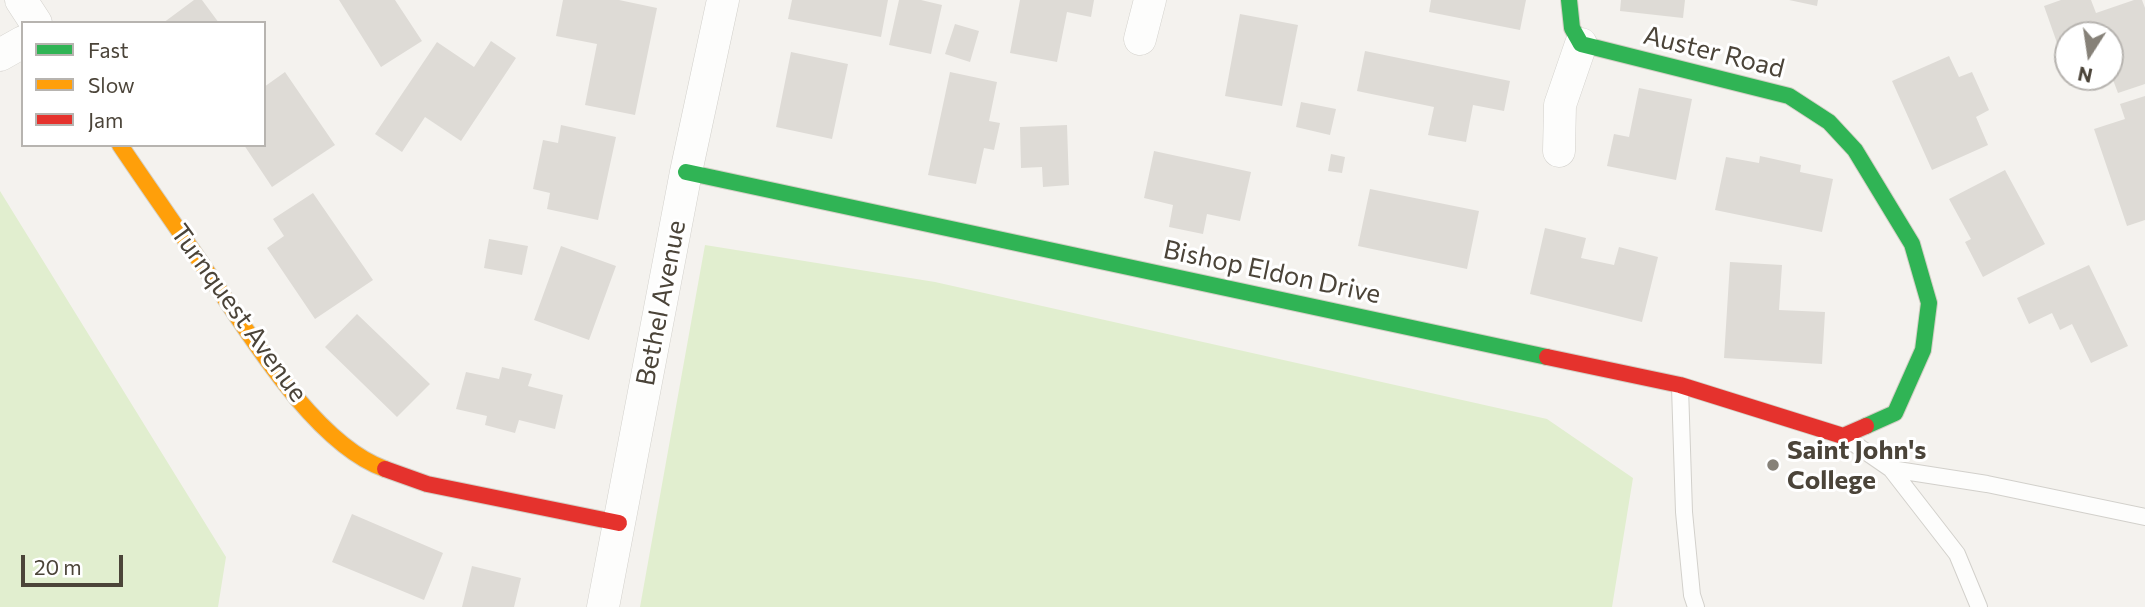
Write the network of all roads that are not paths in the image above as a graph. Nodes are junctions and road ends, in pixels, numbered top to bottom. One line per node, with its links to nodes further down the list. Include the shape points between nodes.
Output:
1 (21, 0): 5 (street)
2 (723, 0): 12 (street, Bethel Avenue)
3 (1150, 0): 6 (street)
4 (1569, 0): 8 (street, via 1572,28)
5 (35, 21)
6 (1140, 39)
7 (21, 43): 9 (street)
8 (1581, 44): 11 (street, via 1560,104); 14 (street, Auster Road, via 1789,96 1829,122 1855,150 1912,244 1929,303 1923,350 1895,413)
9 (0, 55)
10 (121, 147): 17 (street, Turnquest Avenue, via 280,379 335,438 370,464 427,484)
11 (1559, 152)
12 (686, 172): 13 (street, Bishop Eldon Drive); 17 (street, Bethel Avenue)
13 (1680, 385): 14 (street, Bishop Eldon Drive); 19 (lane, via 1684,512)
14 (1843, 436): 15 (lane)
15 (1891, 469): 16 (lane); 20 (lane, via 1957,554)
16 (2145, 517)
17 (619, 523): 18 (street, Bethel Avenue)
18 (603, 607)
19 (1696, 607)
20 (1979, 607)

